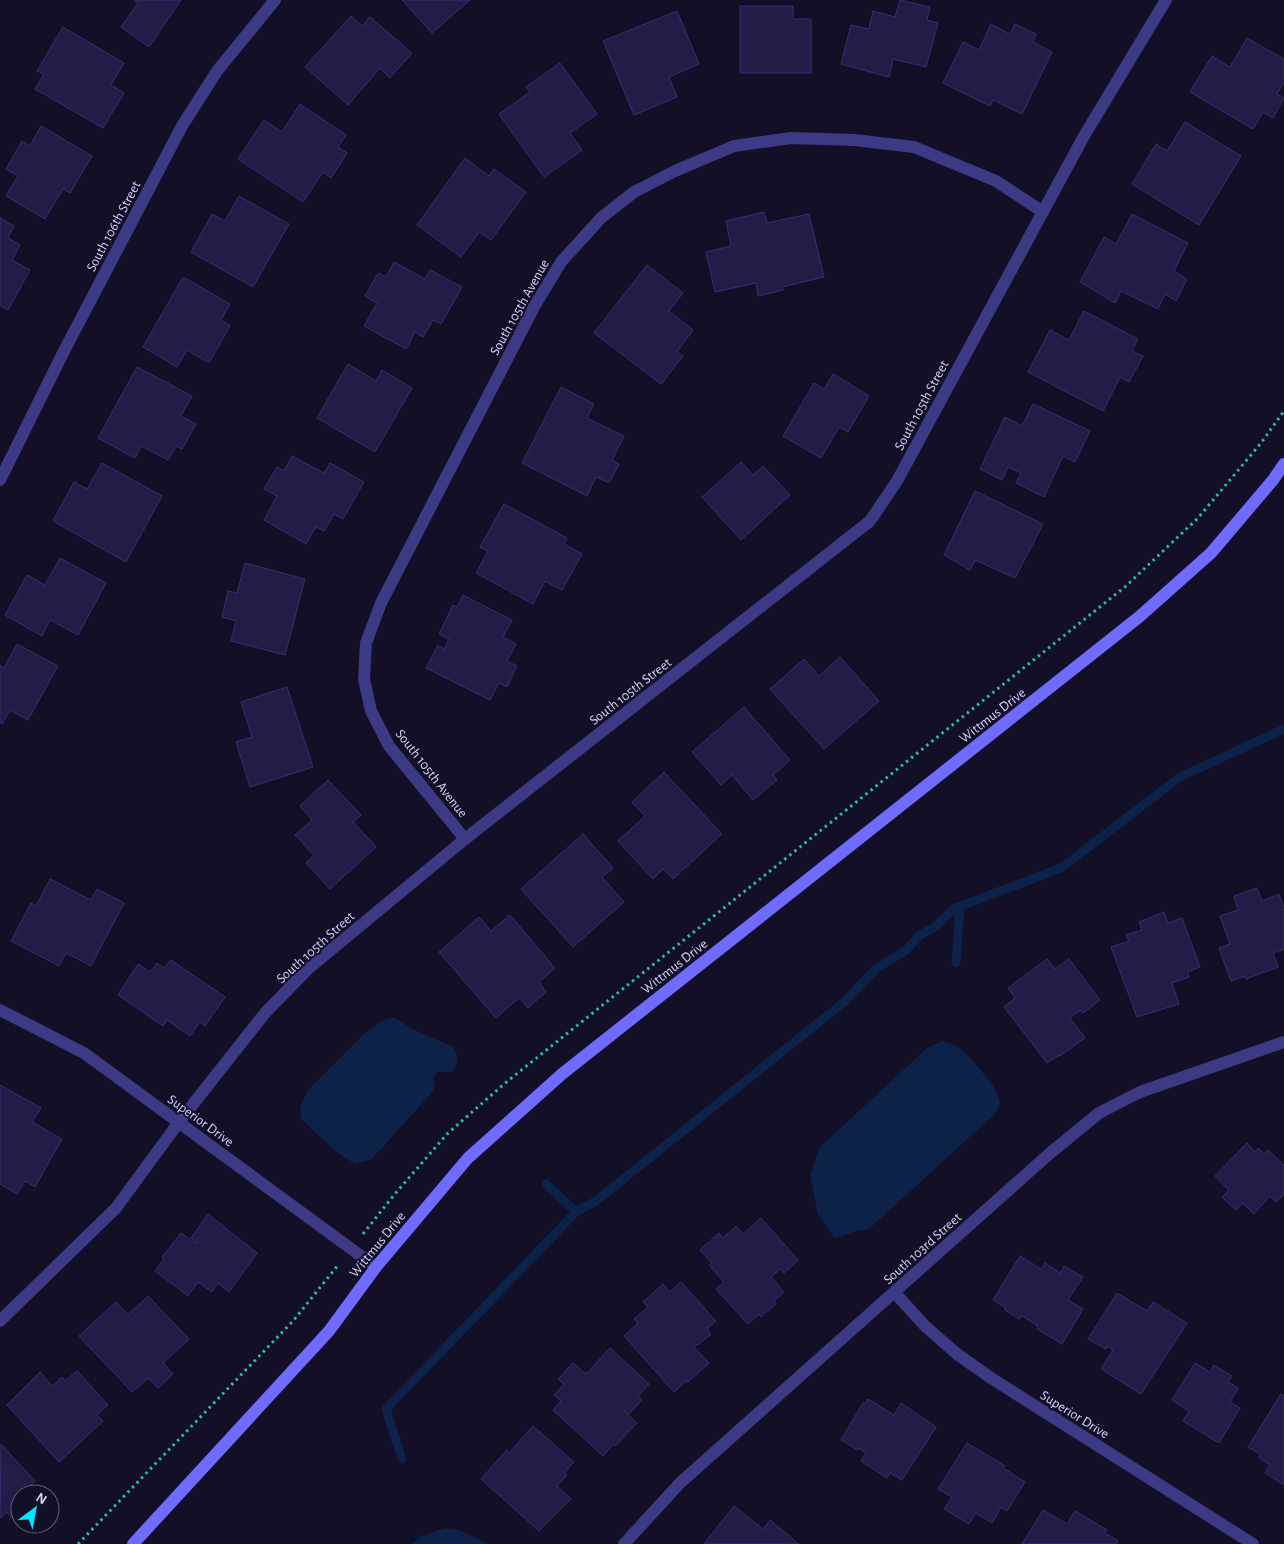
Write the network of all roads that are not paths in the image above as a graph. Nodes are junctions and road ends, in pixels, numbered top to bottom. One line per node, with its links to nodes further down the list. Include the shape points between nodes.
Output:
1 (276, 0): 5 (street, South 106th Street, via 217,71 182,126)
2 (1166, 0): 3 (street, South 105th Street, via 1084,136)
3 (1043, 212): 6 (street, South 105th Street, via 897,481 870,521); 6 (street, South 105th Avenue, via 996,182 914,147 854,140 791,138 734,146 634,192 601,218 561,262 534,307 380,603 366,643 364,679 371,711 388,746)
4 (1284, 464): 10 (street, Wittmus Drive, via 1210,553 1139,617 562,1074 468,1158)
5 (0, 480)
6 (465, 839): 9 (street, South 105th Street, via 308,969 265,1013)
7 (0, 1010): 9 (street, Superior Drive, via 84,1053)
8 (1284, 1042): 11 (street, South 103rd Street, via 1140,1092 1099,1113)
9 (179, 1122): 10 (street, Superior Drive); 12 (street, South 105th Street, via 116,1208)
10 (376, 1267): 13 (street, Wittmus Drive, via 329,1331)
11 (895, 1293): 14 (street, South 103rd Street, via 680,1483); 15 (street, Superior Drive, via 925,1326 990,1378)
12 (0, 1320)
13 (133, 1544)
14 (624, 1544)
15 (1253, 1544)

